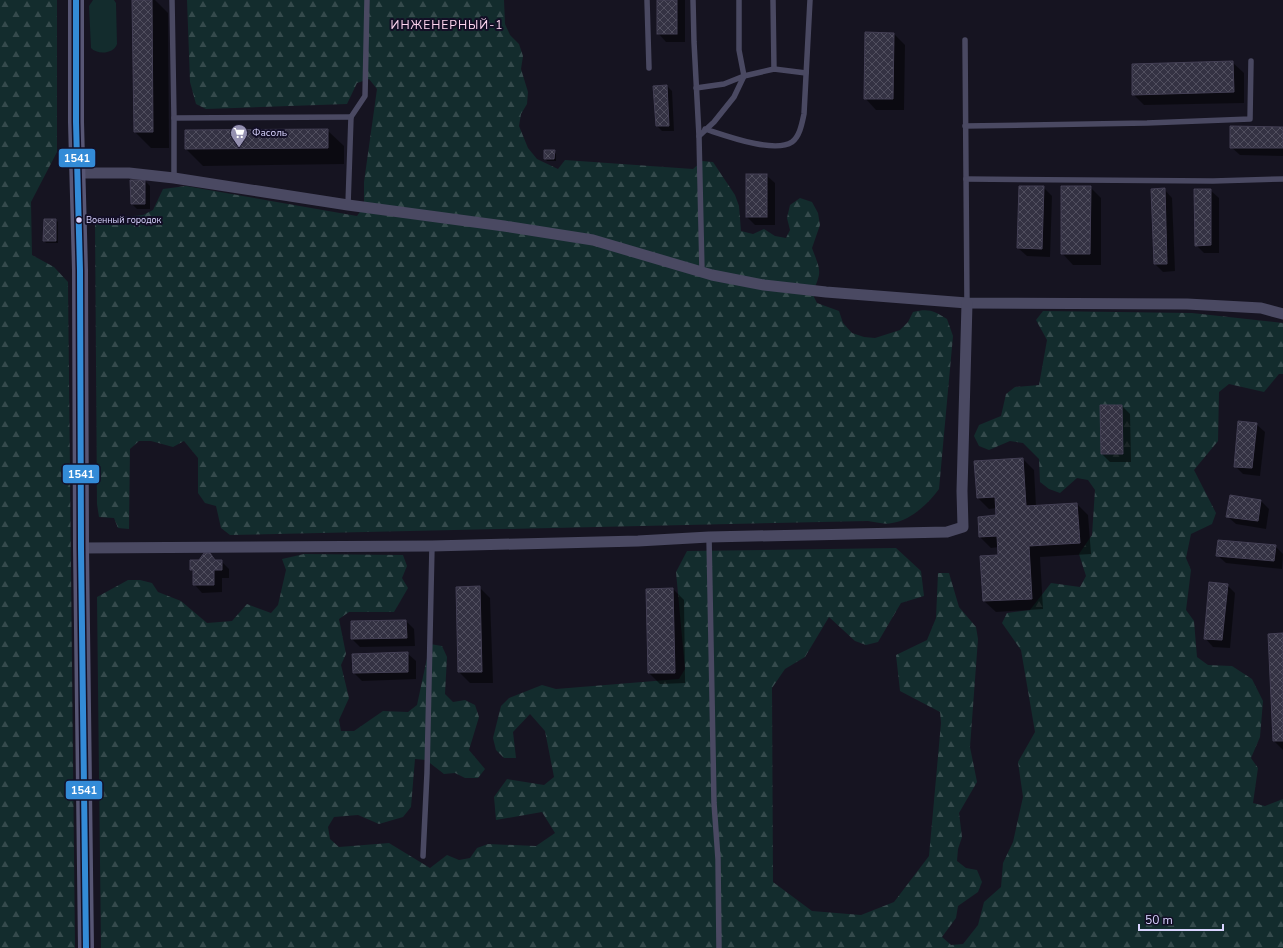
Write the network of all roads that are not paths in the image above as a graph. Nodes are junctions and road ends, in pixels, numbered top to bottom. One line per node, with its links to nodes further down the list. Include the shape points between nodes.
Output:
1 (76, 0): 21 (street)
2 (172, 0): 17 (lane)
3 (367, 0): 16 (lane, via 365,96)
4 (647, 0): 11 (lane)
5 (693, 0): 15 (lane)
6 (739, 0): 14 (lane, via 739,50)
7 (773, 0): 12 (lane)
8 (810, 0): 13 (lane)
9 (965, 40): 18 (lane)
10 (1251, 61): 18 (lane, via 1250,119)
11 (649, 68)
12 (774, 69): 13 (lane); 14 (lane)
13 (806, 73): 19 (lane, via 804,114 799,132 792,142 780,146 751,144)
14 (744, 76): 15 (lane, via 724,84); 19 (lane, via 734,97)
15 (696, 88): 20 (lane)
16 (351, 117): 17 (lane); 25 (lane)
17 (174, 118): 22 (lane)
18 (965, 126): 24 (lane)
19 (705, 129): 20 (lane)
20 (699, 136): 26 (lane)
21 (77, 173): 22 (street, via 129,173); 31 (street)
22 (174, 178): 25 (street)
23 (1283, 178): 24 (lane)
24 (966, 179): 27 (lane)
25 (348, 205): 26 (street, via 593,240)
26 (702, 272): 27 (street, via 764,285)
27 (966, 303): 28 (street, via 1187,304 1261,308); 29 (street, via 963,527 947,532)
28 (1283, 314)
29 (709, 537): 30 (street); 34 (lane)
30 (432, 546): 31 (street); 32 (lane)
31 (81, 548): 33 (street)
32 (423, 856)
33 (86, 948)
34 (719, 948)

